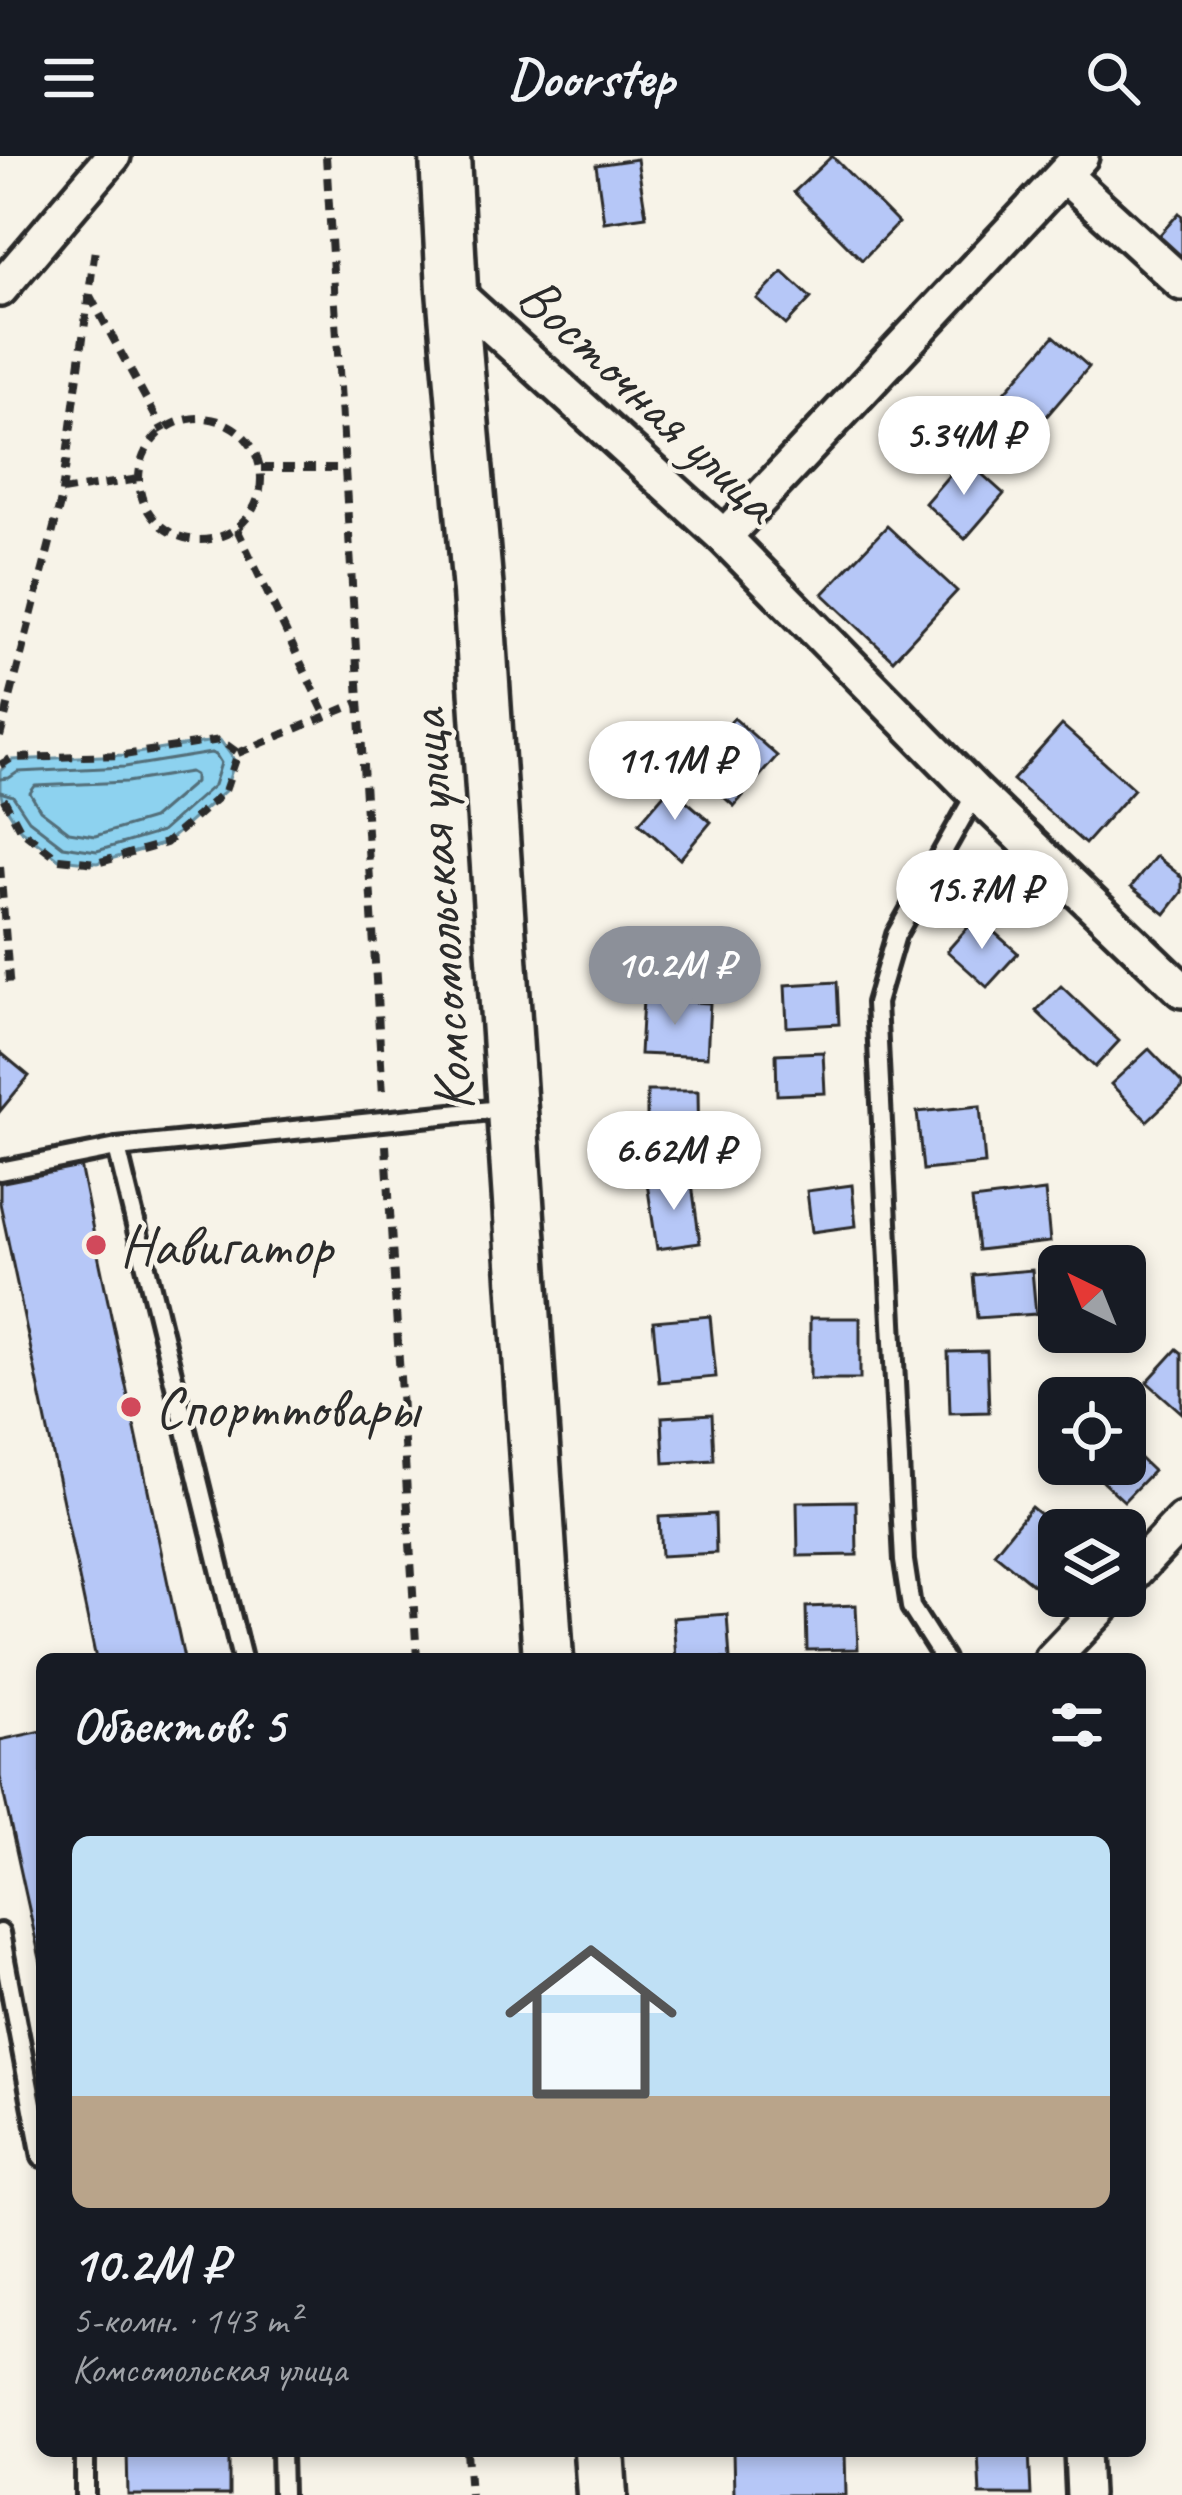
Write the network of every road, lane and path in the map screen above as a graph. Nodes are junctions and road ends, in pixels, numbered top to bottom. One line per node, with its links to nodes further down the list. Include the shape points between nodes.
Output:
1 (112, 156): 7 (street)
2 (326, 156): 12 (path)
3 (445, 156): 8 (main road, Комсомольская улица)
4 (1072, 165): 6 (street); 16 (street)
5 (95, 249): 9 (path)
6 (1182, 283)
7 (0, 289)
8 (452, 290): 16 (street, Восточная улица); 27 (main road, Комсомольская улица)
9 (89, 293): 10 (path); 14 (path)
10 (164, 432): 11 (path, via 195,418 217,420 237,430); 13 (path, via 143,457)
11 (261, 468): 12 (path); 15 (path, via 252,512)
12 (344, 468): 17 (path)
13 (139, 479): 14 (path); 15 (path, via 154,520 173,534 194,540)
14 (62, 491): 19 (path)
15 (237, 529): 18 (path)
16 (724, 537): 23 (street, Восточная улица)
17 (358, 703): 18 (path); 28 (path)
18 (326, 716): 20 (path)
19 (0, 737)
20 (238, 752): 21 (path, via 220,740); 22 (path, via 226,790 166,843 97,863 59,859 20,829)
21 (0, 765)
22 (0, 792)
23 (976, 793): 25 (street, Восточная улица); 37 (lane, via 896,935 876,1003 904,1561 911,1607)
24 (0, 866): 26 (path)
25 (1182, 990)
26 (10, 991)
27 (512, 1108): 28 (lane); 36 (main road, Комсомольская улица)
28 (384, 1120): 29 (lane); 35 (path)
29 (117, 1148): 30 (lane); 34 (lane)
30 (0, 1171)
31 (1182, 1522): 32 (street)
32 (1146, 1560)
33 (1092, 1617): 38 (street)
34 (241, 1653)
35 (417, 1653)
36 (548, 1653)
37 (940, 1653)
38 (1058, 1653)
39 (0, 1933): 40 (lane)
40 (36, 2125)
41 (86, 2457): 46 (lane)
42 (281, 2457): 47 (lane)
43 (467, 2457): 48 (path)
44 (599, 2457): 49 (main road)
45 (1082, 2457): 50 (street)
46 (85, 2495)
47 (282, 2495)
48 (470, 2495)
49 (602, 2495)
50 (1084, 2495)

